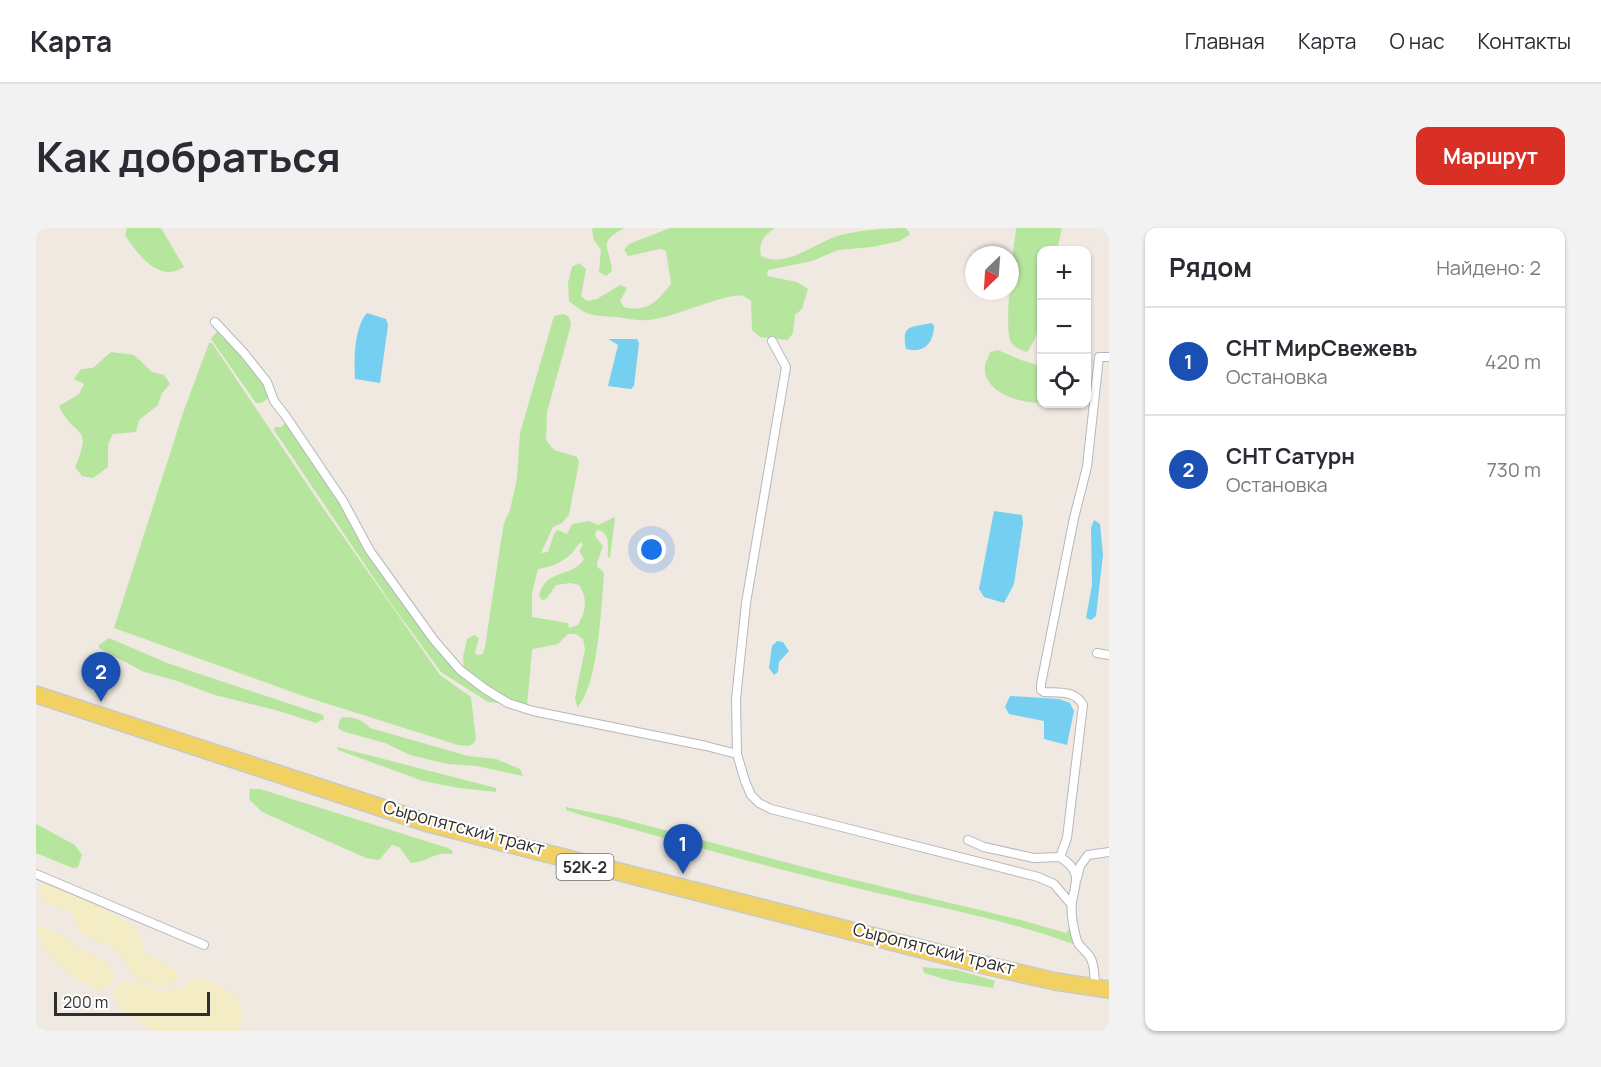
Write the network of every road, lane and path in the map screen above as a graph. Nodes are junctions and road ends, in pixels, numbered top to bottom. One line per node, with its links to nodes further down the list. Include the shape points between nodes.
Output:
1 (215, 322): 8 (street, via 267,382 274,401 343,501 370,551 460,670 508,703 533,711)
2 (772, 341): 8 (street, via 786,367 740,652)
3 (1109, 357): 11 (street, via 1099,357 1087,467 1041,684 1044,692 1068,693 1083,705 1067,838)
4 (1097, 653): 5 (street)
5 (1109, 655)
6 (36, 691): 16 (main road, Сыропятский тракт / 52К-2, via 431,820 1031,973)
7 (36, 698): 18 (main road, Сыропятский тракт / 52К-2, via 428,827 988,970)
8 (737, 754): 14 (street, via 751,795 771,809 1038,877 1054,884)
9 (968, 840): 11 (street, via 1034,858)
10 (1109, 852): 13 (street, via 1088,855)
11 (1060, 857): 13 (street, via 1073,868)
12 (36, 874): 15 (street)
13 (1077, 878): 14 (street)
14 (1071, 904): 16 (street, via 1077,942 1090,957)
15 (204, 945)
16 (1095, 984): 17 (main road, Сыропятский тракт / 52К-2)
17 (1109, 986)
18 (1109, 993)

